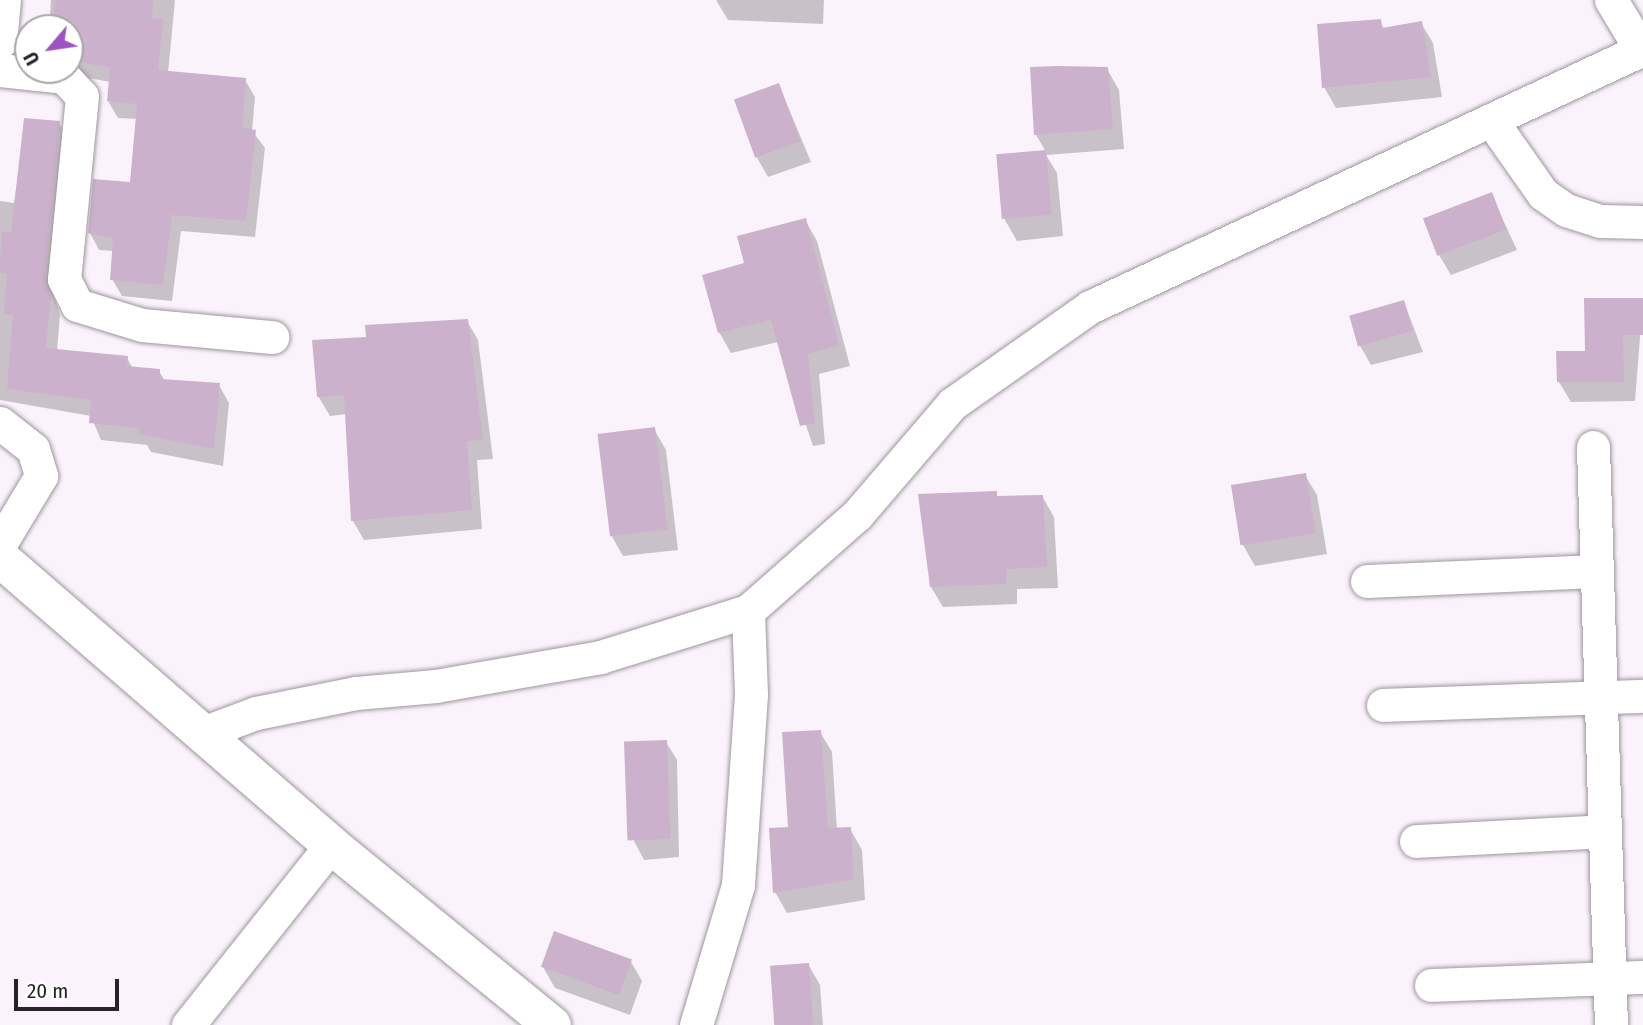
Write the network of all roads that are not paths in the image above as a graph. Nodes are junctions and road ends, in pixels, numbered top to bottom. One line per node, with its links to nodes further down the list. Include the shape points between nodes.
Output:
1 (4, 0): 3 (street)
2 (1611, 0): 4 (street)
3 (0, 42)
4 (1642, 49): 6 (street)
5 (0, 70): 8 (street, via 64,77 82,96 64,279 77,305 142,325)
6 (1491, 120): 7 (street, via 1543,194 1566,210 1600,221); 15 (street, via 1090,307 952,404 857,514)
7 (1643, 222)
8 (272, 337)
9 (0, 423): 11 (street, via 33,449 41,476)
10 (1593, 447): 13 (street)
11 (0, 544)
12 (0, 558): 19 (street)
13 (1597, 571): 14 (street); 17 (street)
14 (1367, 581)
15 (748, 611): 19 (street, via 600,657 436,687 356,693 256,713); 28 (street, via 751,694 738,885)
16 (1643, 696): 17 (street)
17 (1601, 698): 18 (street); 20 (street)
18 (1383, 705)
19 (200, 734): 22 (street)
20 (1605, 831): 21 (street); 24 (street)
21 (1416, 841)
22 (331, 845): 26 (street); 27 (street)
23 (1643, 976): 24 (street)
24 (1610, 978): 25 (street); 29 (street)
25 (1431, 985)
26 (188, 1025)
27 (552, 1025)
28 (696, 1025)
29 (1611, 1025)

